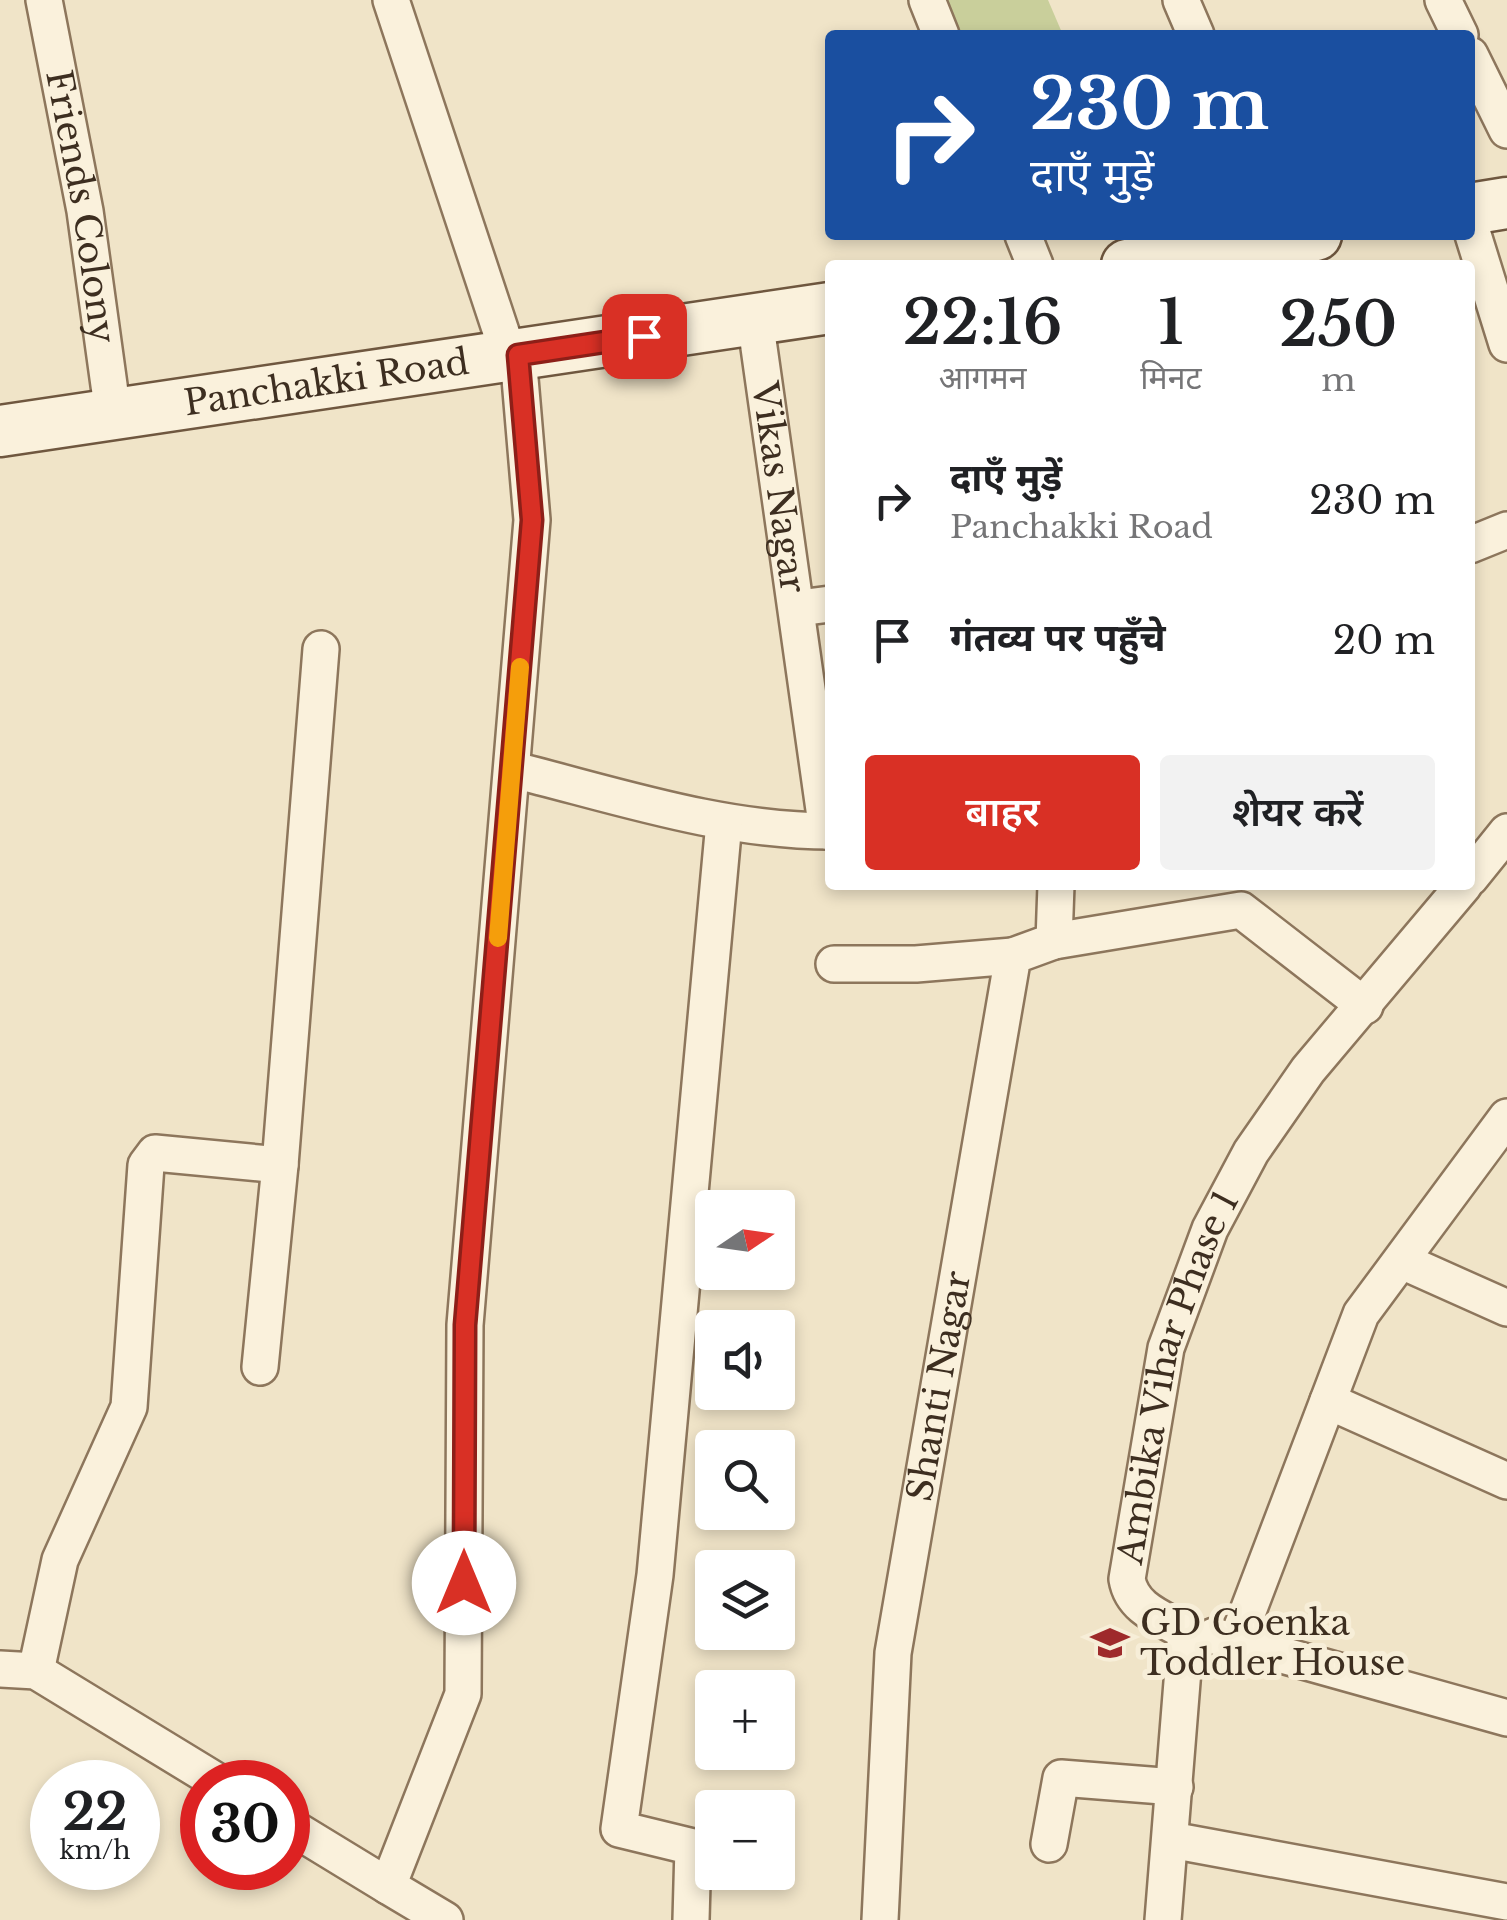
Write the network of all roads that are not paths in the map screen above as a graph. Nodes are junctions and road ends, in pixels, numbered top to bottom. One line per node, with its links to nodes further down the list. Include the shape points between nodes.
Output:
1 (44, 0): 20 (street, Friends Colony, via 85,211)
2 (391, 0): 19 (street)
3 (927, 0): 6 (street)
4 (1181, 0): 7 (street)
5 (1443, 0): 8 (street)
6 (940, 30)
7 (1194, 30)
8 (1458, 30)
9 (1475, 65): 10 (street)
10 (1507, 130)
11 (1507, 203): 12 (main road)
12 (1475, 208)
13 (1277, 240): 15 (main road)
14 (1475, 240): 18 (street)
15 (1157, 260)
16 (825, 309): 17 (main road, Panchakki Road)
17 (755, 319): 19 (main road, Panchakki Road); 24 (street, Vikas Nagar)
18 (1507, 344)
19 (514, 356): 20 (main road, Panchakki Road); 26 (street, via 532,520)
20 (113, 414): 21 (main road, Panchakki Road)
21 (0, 431)
22 (1507, 530): 23 (street)
23 (1475, 543)
24 (814, 606): 27 (street, Vikas Nagar)
25 (321, 649): 39 (street)
26 (514, 770): 28 (street); 55 (street, via 465,1325 463,1694)
27 (825, 771)
28 (724, 822): 29 (street); 58 (street, via 655,1574 619,1829 694,1848)
29 (825, 831)
30 (1507, 832): 31 (street)
31 (1475, 872)
32 (1056, 890): 34 (street)
33 (1460, 890): 37 (street, Ambika Vihar Phase 1)
34 (1054, 941): 35 (street); 37 (street, via 1240,910)
35 (1013, 956): 36 (street); 59 (street, Shanti Nagar, via 892,1653)
36 (834, 964)
37 (1365, 1006): 45 (street, Ambika Vihar Phase 1, via 1308,1070 1251,1152 1210,1230 1166,1348 1126,1579 1140,1606)
38 (1507, 1117): 40 (street)
39 (280, 1165): 42 (street); 48 (street, via 155,1153 146,1165 129,1407 60,1560)
40 (1402, 1261): 41 (street); 43 (street, via 1361,1314)
41 (1507, 1308)
42 (260, 1367)
43 (1328, 1401): 44 (street); 46 (street)
44 (1507, 1480)
45 (1186, 1632): 46 (street); 51 (street)
46 (1237, 1640): 49 (street)
47 (0, 1670): 48 (street)
48 (36, 1671): 50 (street)
49 (1507, 1718)
50 (182, 1760)
51 (1174, 1787): 53 (street); 54 (street, via 1061,1778)
52 (310, 1838): 55 (street)
53 (1171, 1840): 56 (street); 60 (street)
54 (1049, 1844)
55 (388, 1886): 57 (street)
56 (1507, 1902)
57 (446, 1920)
58 (691, 1920)
59 (880, 1920)
60 (1163, 1920)

